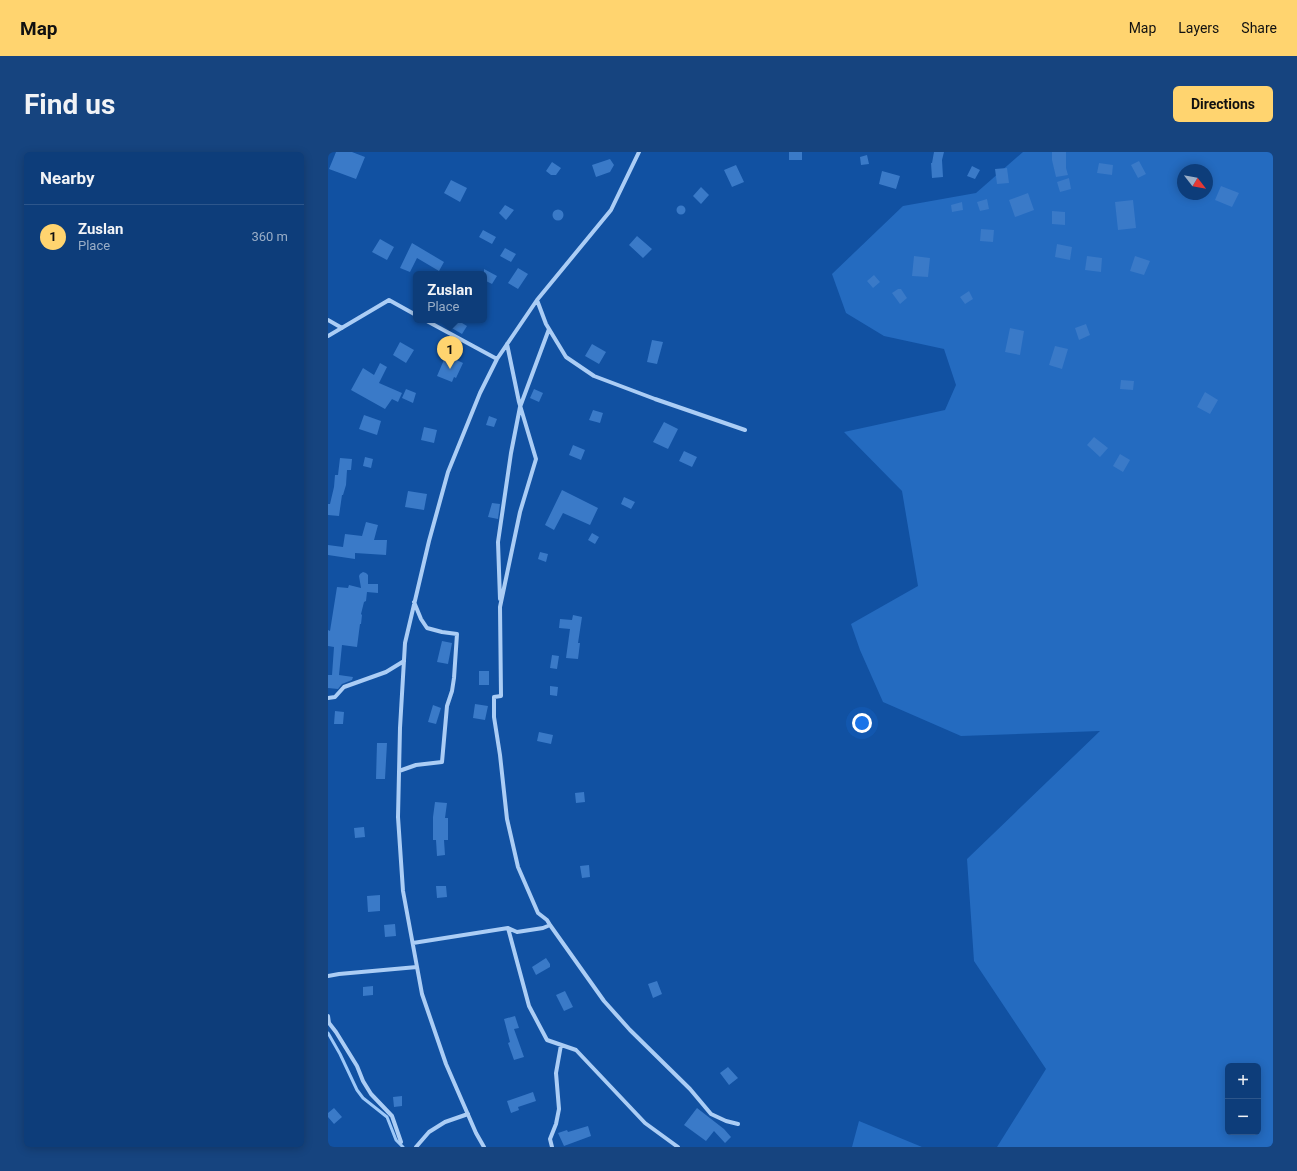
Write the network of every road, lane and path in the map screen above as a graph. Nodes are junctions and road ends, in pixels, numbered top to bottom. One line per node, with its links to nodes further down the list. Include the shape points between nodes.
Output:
1 (639, 152): 2 (street, via 611,210)
2 (537, 300): 7 (street); 9 (street)
3 (413, 313): 6 (street, via 389,300)
4 (328, 320): 6 (street)
5 (430, 323): 10 (street)
6 (342, 328): 8 (street)
7 (549, 329): 11 (street); 12 (street, via 566,357 594,376)
8 (328, 336)
9 (507, 344): 10 (street); 11 (street)
10 (497, 360): 13 (street, via 480,393 448,472)
11 (520, 407): 14 (street, via 498,542); 14 (street, via 536,459 520,512)
12 (745, 430)
13 (414, 602): 15 (street, via 404,643); 17 (street, via 427,628 457,634 456,656 442,762 416,765)
14 (500, 607): 18 (street, via 501,696 494,697 494,716 507,819 518,867 538,913)
15 (404, 661): 16 (street, via 386,672 344,687); 17 (street)
16 (328, 698)
17 (399, 771): 20 (street, via 398,817 403,891)
18 (550, 925): 19 (street, via 517,932); 26 (street, via 604,1001 630,1030 690,1089 711,1114)
19 (508, 928): 20 (street); 24 (street, via 528,1006 548,1040)
20 (413, 943): 21 (street)
21 (417, 967): 22 (street); 25 (street, via 422,994 446,1064)
22 (328, 976)
23 (328, 1016): 27 (street, via 329,1023 357,1066 371,1094 392,1116)
24 (561, 1045): 30 (street, via 556,1073 560,1109 550,1139); 31 (street, via 576,1050 645,1123)
25 (468, 1114): 28 (street, via 445,1122 429,1132); 29 (street)
26 (738, 1124)
27 (401, 1142)
28 (416, 1147)
29 (484, 1147)
30 (552, 1147)
31 (678, 1147)

